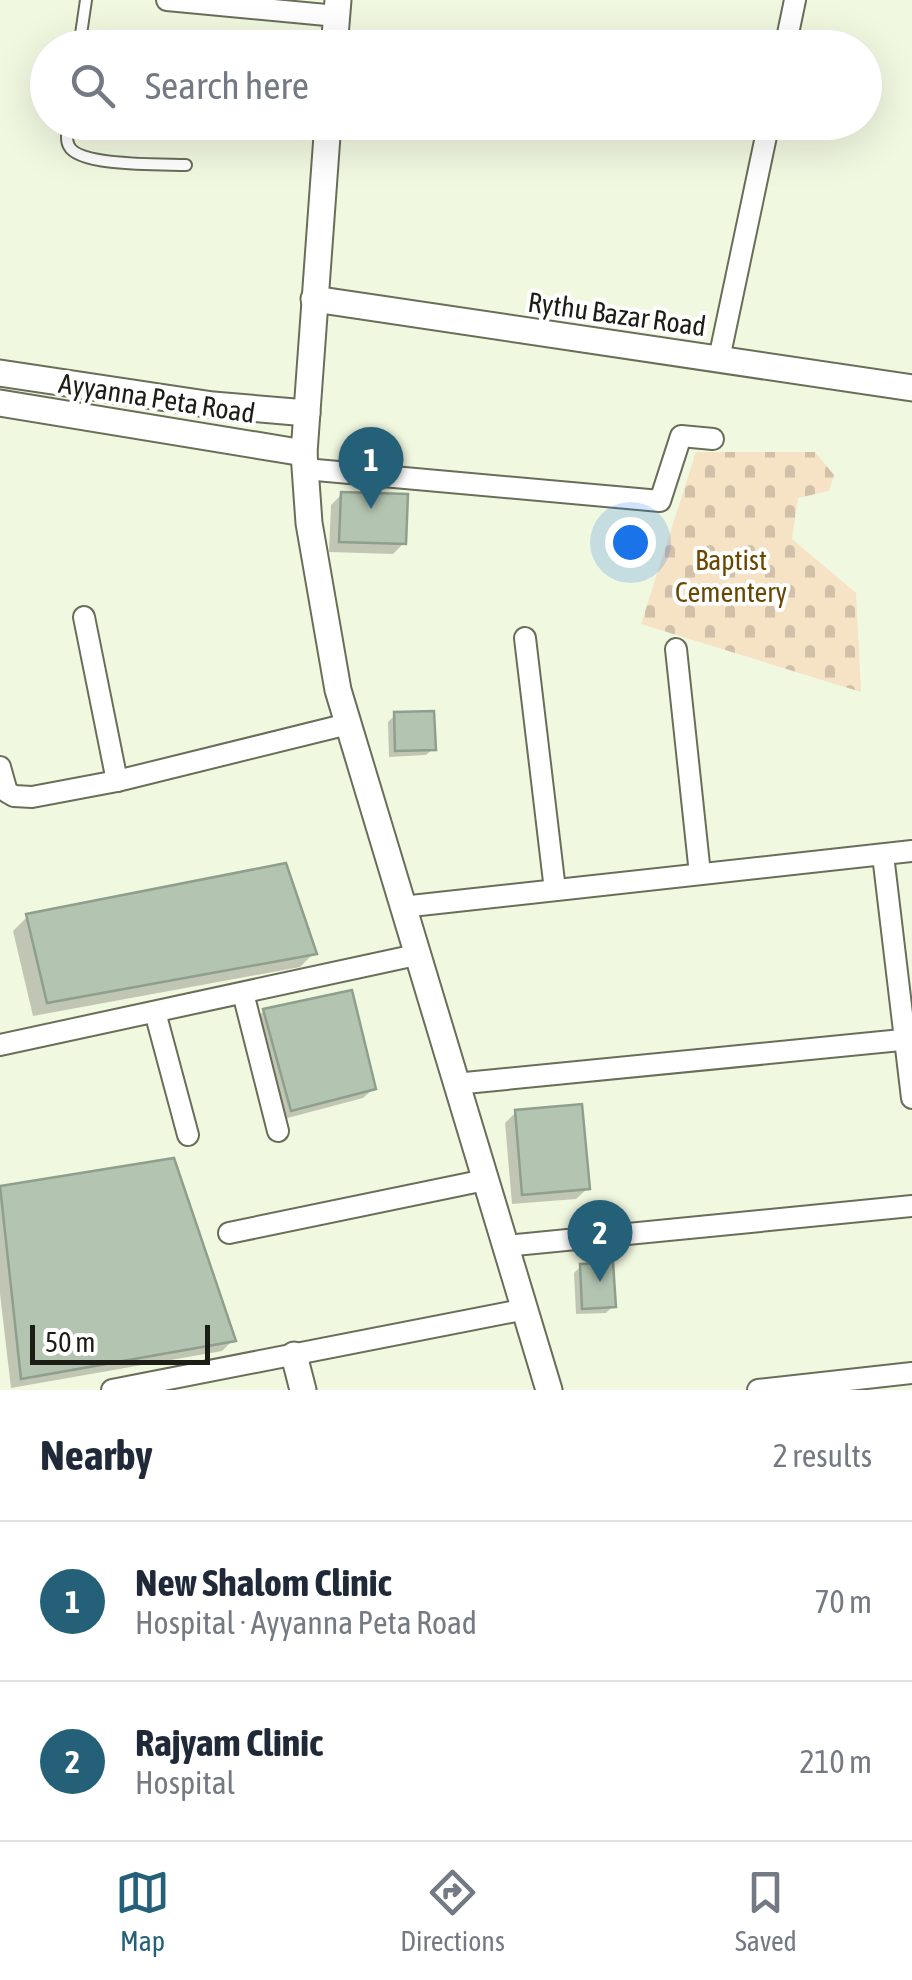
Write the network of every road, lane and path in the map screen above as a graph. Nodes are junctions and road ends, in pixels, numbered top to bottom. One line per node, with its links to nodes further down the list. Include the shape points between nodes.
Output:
1 (86, 0): 5 (lane)
2 (166, 0): 4 (street)
3 (795, 0): 6 (street)
4 (337, 8)
5 (82, 30)
6 (789, 30)
7 (68, 140): 10 (lane, via 71,151 87,159)
8 (327, 140): 11 (street)
9 (766, 140): 12 (street)
10 (186, 165)
11 (314, 299): 12 (street, Rythu Bazar Road); 16 (street)
12 (719, 360): 14 (street, Rythu Bazar Road)
13 (0, 373): 16 (street)
14 (912, 388)
15 (0, 403): 18 (street, Ayyanna Peta Road)
16 (306, 413): 18 (street)
17 (713, 439): 18 (street, via 681,436 660,501)
18 (305, 461): 22 (street, via 312,542)
19 (84, 617): 24 (street)
20 (525, 638): 28 (street)
21 (676, 649): 27 (street)
22 (348, 724): 24 (street); 29 (street)
23 (0, 766): 24 (street, via 7,792 22,798)
24 (117, 781)
25 (912, 852): 26 (street)
26 (883, 855): 27 (street); 33 (street)
27 (700, 874): 28 (street)
28 (555, 890): 29 (street)
29 (402, 907): 30 (street)
30 (416, 955): 31 (street); 35 (street)
31 (243, 993): 32 (street); 37 (street)
32 (155, 1012): 34 (street); 38 (street)
33 (908, 1040): 35 (street); 36 (street)
34 (0, 1045)
35 (455, 1084): 39 (street)
36 (912, 1098)
37 (278, 1131)
38 (188, 1135)
39 (486, 1180): 41 (street); 42 (street)
40 (912, 1206): 42 (street)
41 (230, 1233)
42 (506, 1246): 43 (street)
43 (526, 1309): 44 (street); 48 (street)
44 (294, 1355): 46 (street); 47 (street)
45 (912, 1373): 49 (street)
46 (112, 1390)
47 (304, 1390)
48 (549, 1390)
49 (768, 1390)

